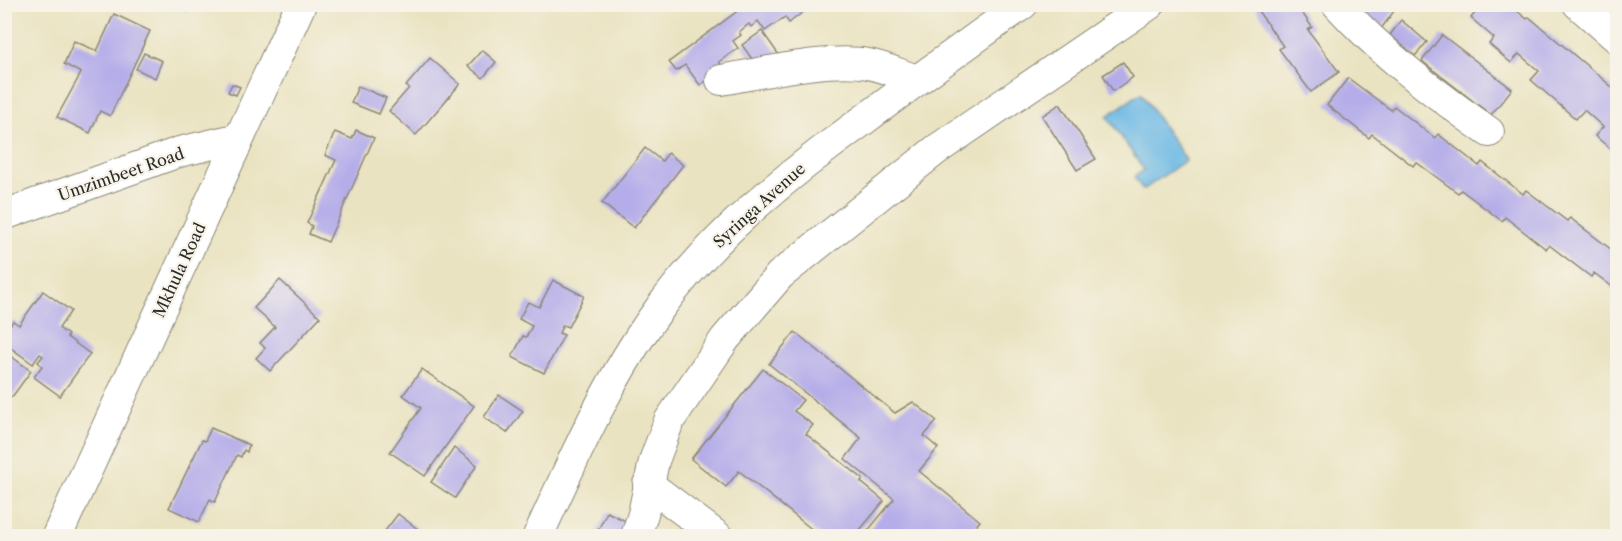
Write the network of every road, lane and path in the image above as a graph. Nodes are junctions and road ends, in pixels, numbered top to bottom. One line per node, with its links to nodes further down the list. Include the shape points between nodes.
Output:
1 (301, 4): 10 (street, Mkhula Road)
2 (1023, 4): 7 (street, Syringa Avenue)
3 (1150, 4): 12 (street, via 936,150 780,275 725,339 669,421)
4 (1336, 4): 9 (street, via 1420,83)
5 (1578, 4): 6 (street)
6 (1617, 39)
7 (917, 80): 8 (street, via 855,63 822,64); 14 (street, Syringa Avenue, via 755,204 721,236 657,312 575,455)
8 (721, 81)
9 (1489, 132)
10 (239, 138): 11 (street, Umzimbeet Road, via 179,152); 13 (street, Mkhula Road)
11 (4, 215)
12 (648, 484): 15 (street); 16 (street)
13 (57, 537)
14 (538, 537)
15 (636, 537)
16 (717, 537)

